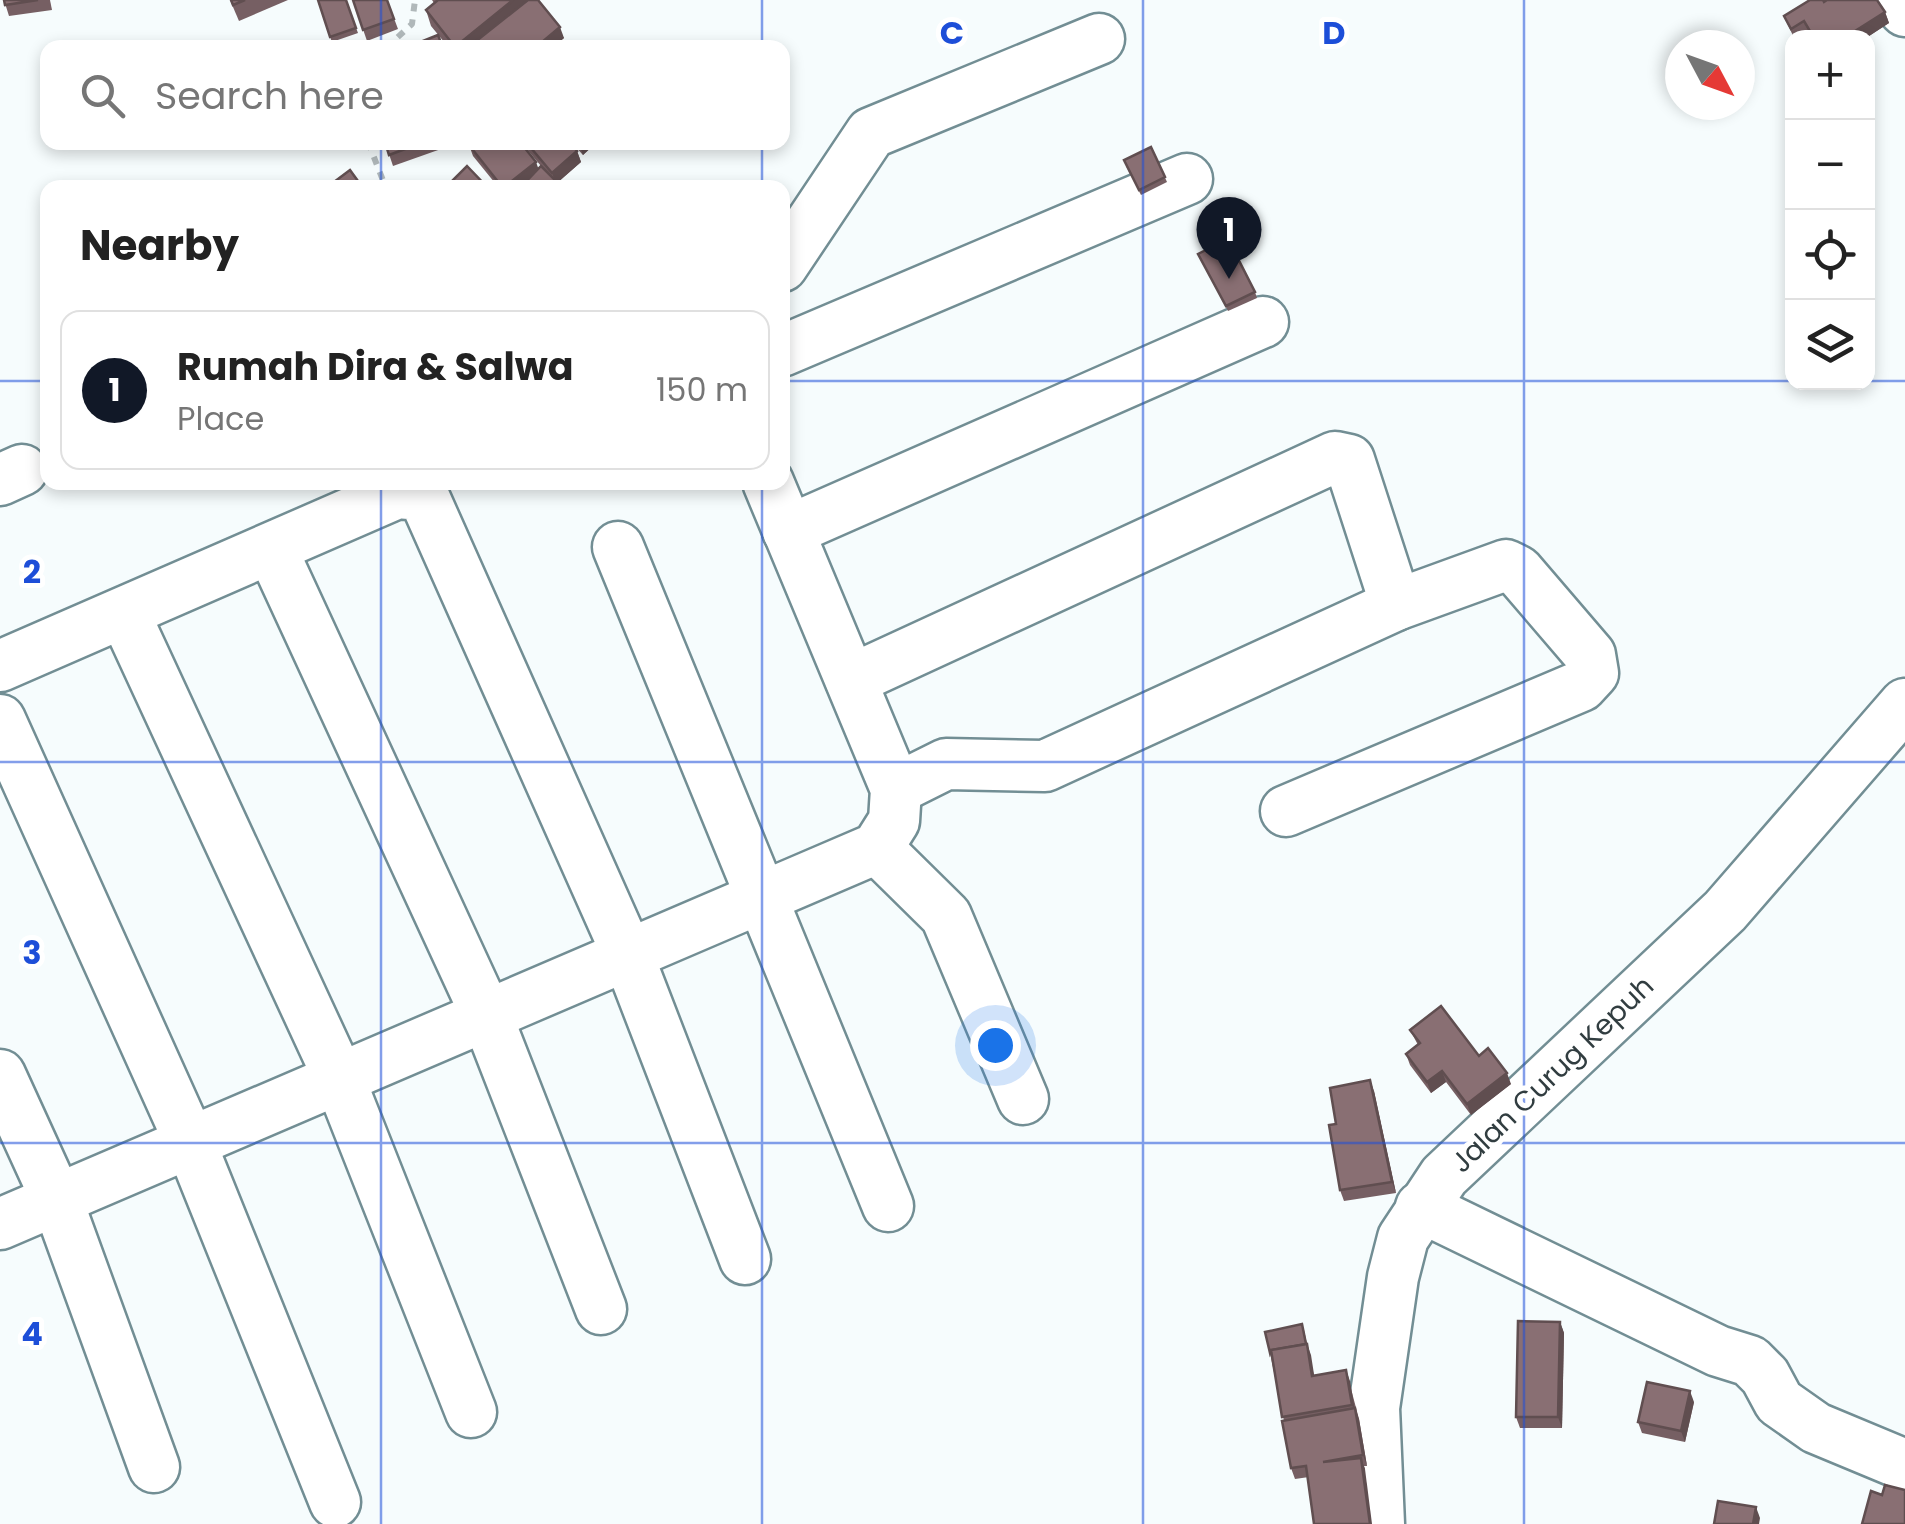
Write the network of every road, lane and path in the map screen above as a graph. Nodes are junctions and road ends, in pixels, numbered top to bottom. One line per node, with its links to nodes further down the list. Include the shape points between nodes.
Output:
1 (415, 0): 5 (path, via 412,24)
2 (1895, 0): 3 (street)
3 (1905, 10)
4 (1100, 39): 9 (street, via 871,133)
5 (395, 40)
6 (371, 150): 8 (path)
7 (1187, 178): 11 (street)
8 (383, 180)
9 (790, 254)
10 (1263, 322): 13 (street)
11 (790, 348)
12 (771, 490): 13 (street)
13 (788, 530): 19 (street)
14 (618, 548): 25 (street)
15 (272, 550): 17 (street); 26 (street, via 397,493 422,495); 27 (street)
16 (1396, 606): 19 (street, via 1349,460 1335,458); 22 (street, via 1045,766 946,764); 23 (street, via 1506,565 1590,655 1593,673 1582,686 1515,718)
17 (124, 613): 18 (street); 29 (street)
18 (0, 666)
19 (851, 680): 22 (street)
20 (1905, 704): 34 (street, Jalan Curug Kepuh, via 1724,910 1444,1176)
21 (0, 720): 31 (street)
22 (896, 789): 24 (street, via 894,821)
23 (1286, 811)
24 (877, 848): 25 (street); 30 (street, via 946,916)
25 (761, 895): 26 (street); 33 (street)
26 (628, 953): 27 (street); 36 (street)
27 (486, 1014): 29 (street); 37 (street)
28 (0, 1075): 32 (street)
29 (339, 1078): 31 (street); 38 (street)
30 (1023, 1100)
31 (190, 1142): 32 (street); 41 (street)
32 (57, 1200): 35 (street); 40 (street)
33 (888, 1206)
34 (1420, 1207): 39 (street, via 1750,1361 1779,1402 1816,1428); 42 (street, Jalan Curug Kepuh, via 1392,1276 1374,1408)
35 (0, 1224)
36 (745, 1259)
37 (601, 1309)
38 (471, 1412)
39 (1905, 1465)
40 (154, 1467)
41 (335, 1502)
42 (1379, 1524)

